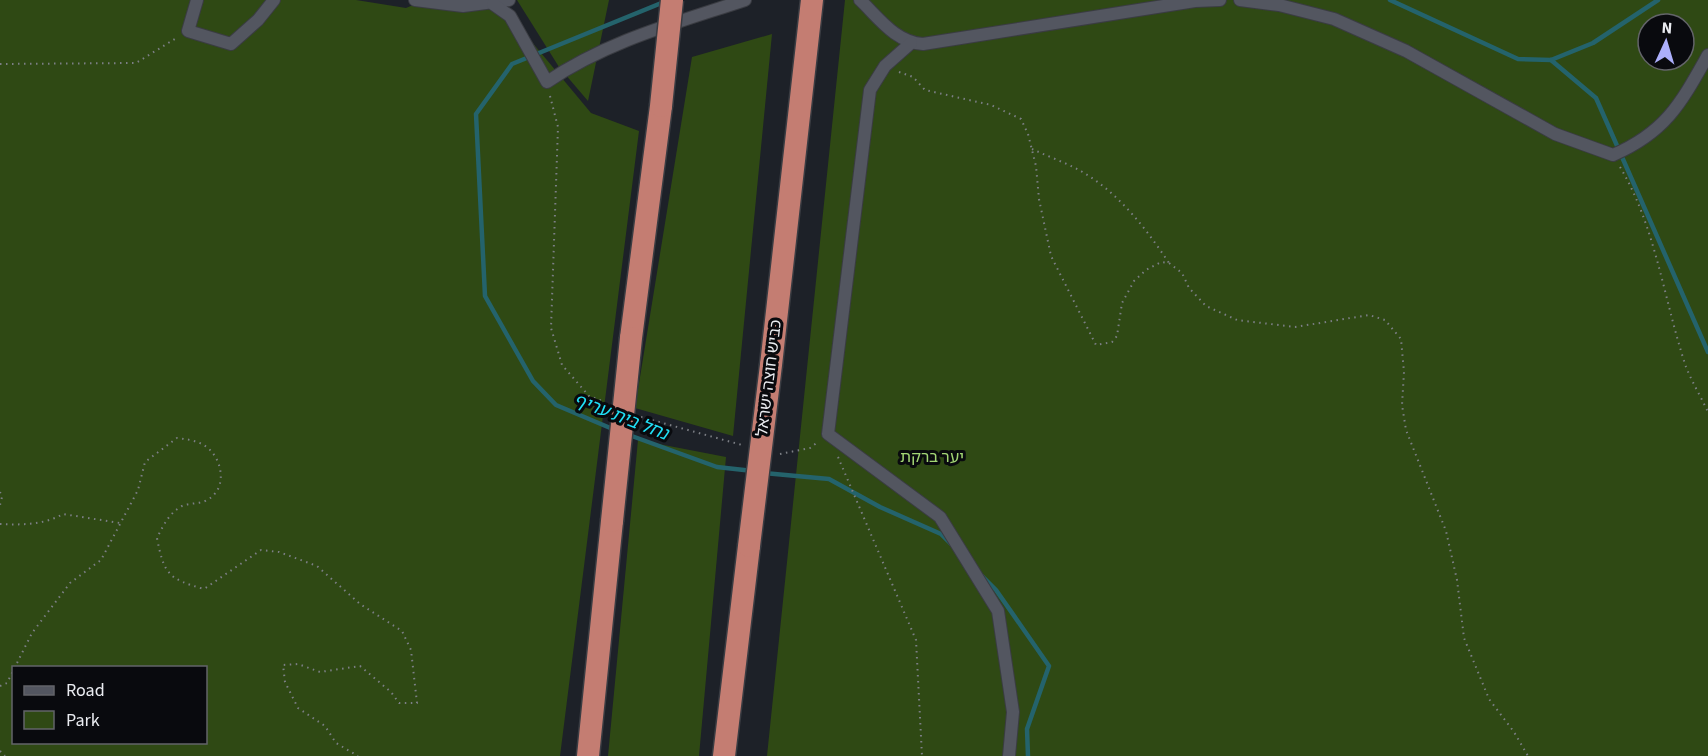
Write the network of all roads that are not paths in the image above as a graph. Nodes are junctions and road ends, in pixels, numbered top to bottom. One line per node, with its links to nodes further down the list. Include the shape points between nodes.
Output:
1 (197, 0): 2 (street, via 189,31 231,44)
2 (274, 0)
3 (415, 0): 11 (street, via 463,6)
4 (509, 0): 11 (street)
5 (672, 0): 14 (highway, bridge, via 631,338)
6 (745, 0): 11 (street, via 617,42 547,82 510,15)
7 (812, 0): 15 (highway, כביש חוצה ישראל, bridge)
8 (860, 0): 12 (street, via 885,27)
9 (1220, 0): 12 (street)
10 (1240, 0): 13 (street, via 1334,19 1406,51 1555,134 1612,155 1634,146 1661,126 1685,96)
11 (493, 4)
12 (911, 43): 16 (street, via 885,66 870,90 828,434 940,517 998,611 1013,712)
13 (1708, 55)
14 (588, 756)
15 (724, 756)
16 (1009, 756)

